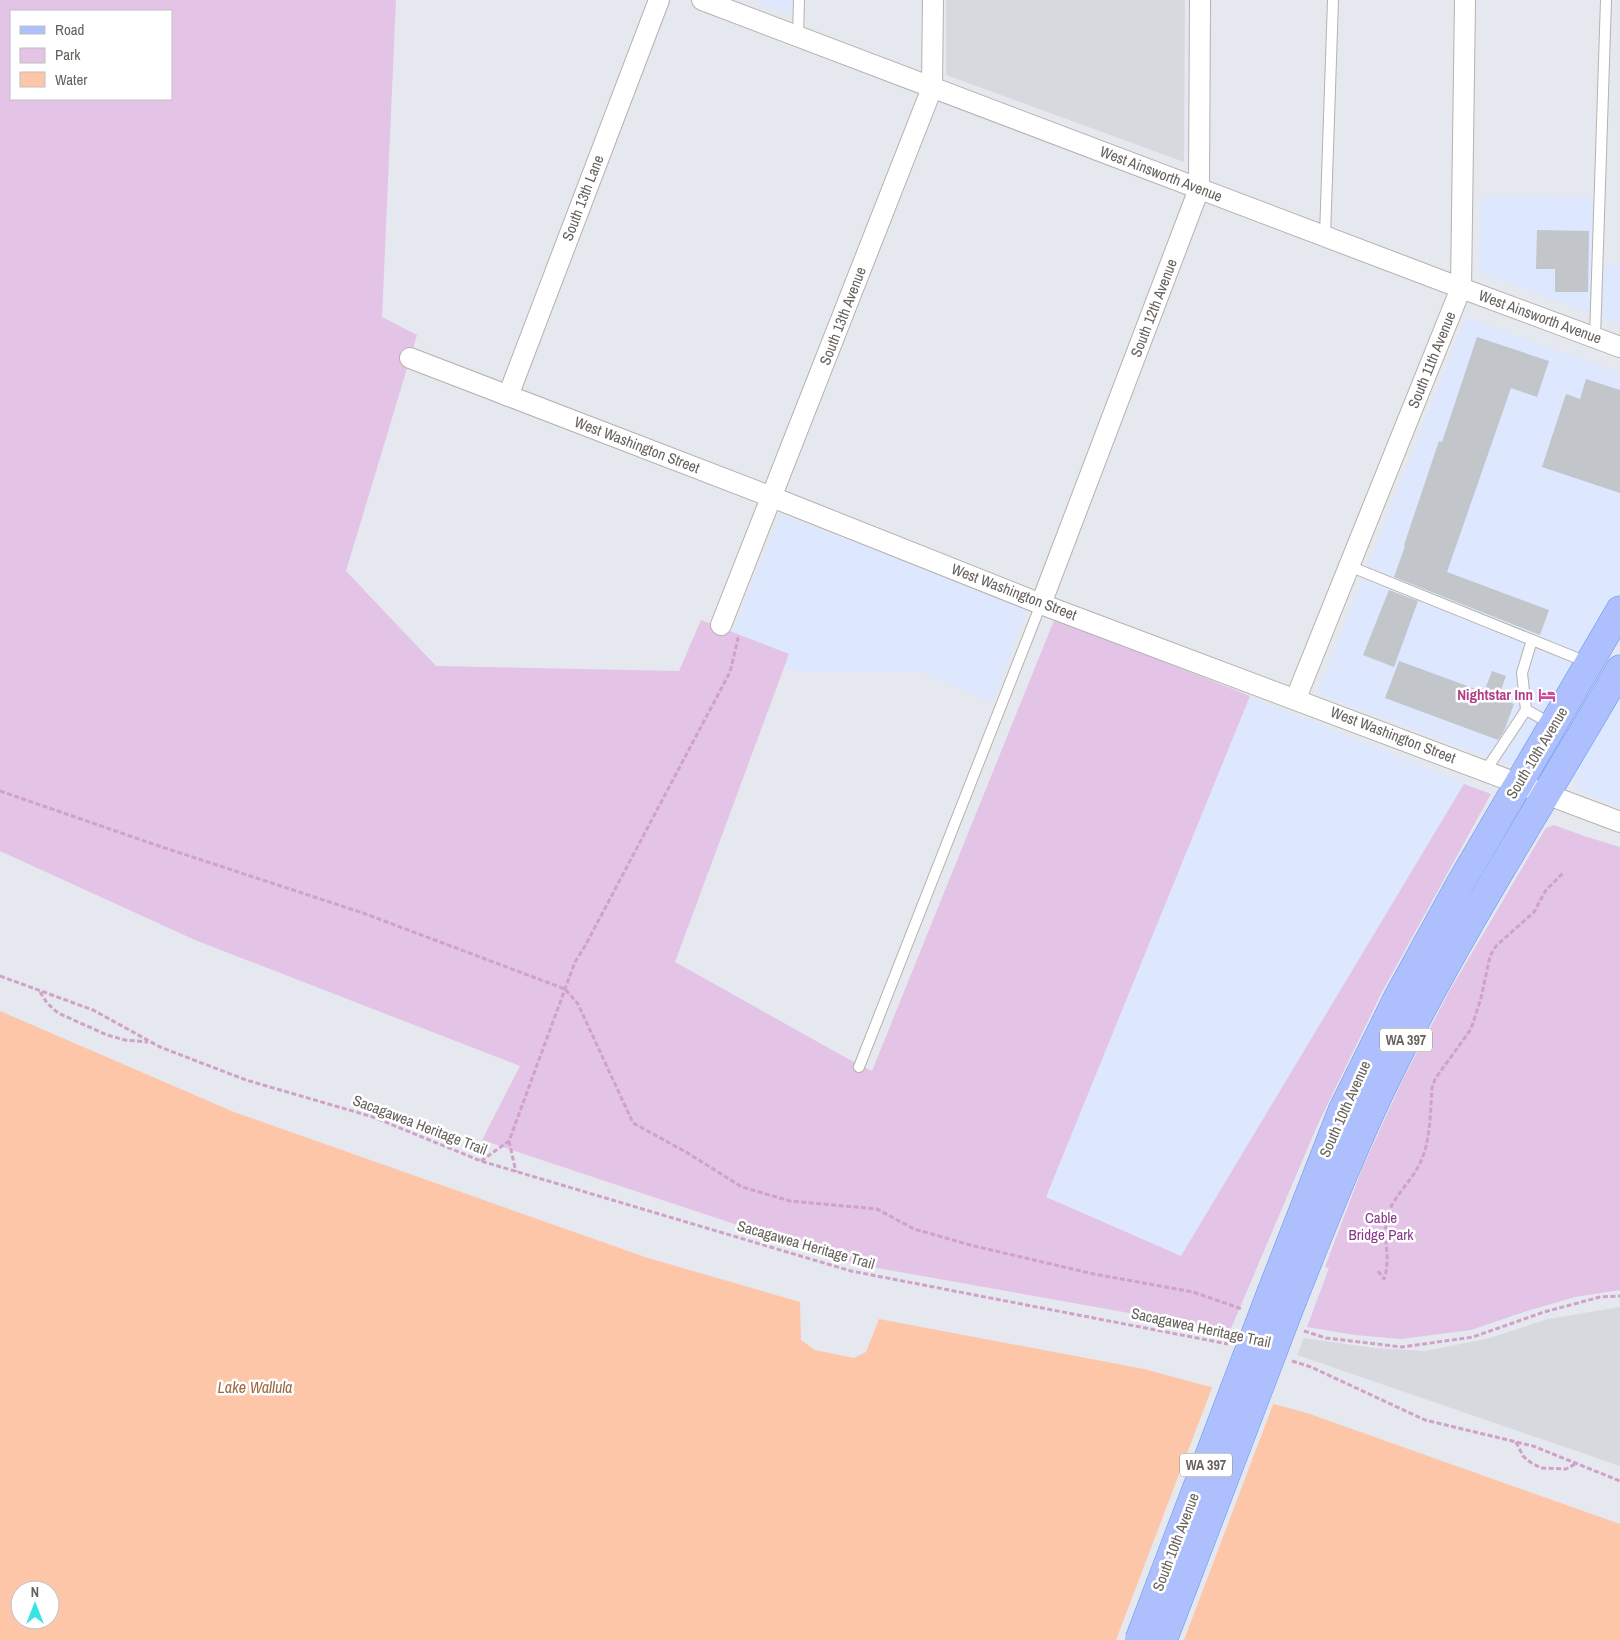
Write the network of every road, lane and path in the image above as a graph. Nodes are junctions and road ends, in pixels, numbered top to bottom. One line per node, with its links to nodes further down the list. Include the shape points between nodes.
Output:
1 (659, 0): 17 (street, South 13th Lane)
2 (702, 0): 9 (street, West Ainsworth Avenue)
3 (798, 0): 9 (lane)
4 (933, 0): 10 (street, South 13th Avenue)
5 (1200, 0): 11 (street, South 12th Avenue)
6 (1333, 0): 12 (lane)
7 (1465, 0): 13 (street, South 11th Avenue)
8 (1606, 0): 14 (lane)
9 (798, 36): 10 (street, West Ainsworth Avenue)
10 (932, 88): 11 (street, West Ainsworth Avenue); 18 (street, South 13th Avenue)
11 (1199, 188): 12 (street, West Ainsworth Avenue); 20 (street, South 12th Avenue)
12 (1325, 236): 13 (street, West Ainsworth Avenue)
13 (1460, 288): 14 (street, West Ainsworth Avenue); 19 (street, South 11th Avenue)
14 (1594, 338): 15 (street, West Ainsworth Avenue)
15 (1620, 347)
16 (410, 358): 17 (street, West Washington Street)
17 (508, 396): 18 (street, West Washington Street)
18 (772, 497): 20 (street, West Washington Street); 22 (street, South 13th Avenue)
19 (1349, 566): 23 (lane); 26 (street, South 11th Avenue)
20 (1042, 604): 26 (street, West Washington Street); 39 (lane)
21 (1620, 610): 24 (main road, South 10th Avenue / WA 397)
22 (721, 625): 36 (path, via 738,639 730,672 575,962)
23 (1532, 640): 24 (lane); 27 (lane, via 1522,673)
24 (1589, 664): 28 (main road, South 10th Avenue / WA 397)
25 (1620, 670): 32 (main road, South 10th Avenue / WA 397)
26 (1296, 698): 29 (street, West Washington Street)
27 (1526, 710): 28 (lane); 29 (lane)
28 (1553, 725): 30 (main road, South 10th Avenue / WA 397)
29 (1486, 770): 30 (street, West Washington Street)
30 (1518, 783): 32 (street, West Washington Street); 44 (main road, South 10th Avenue / WA 397, via 1428,939 1368,1054 1330,1141)
31 (0, 791): 36 (path, via 363,913)
32 (1546, 794): 33 (street, West Washington Street); 44 (main road, South 10th Avenue / WA 397, via 1447,964 1390,1072)
33 (1620, 822)
34 (1564, 872): 43 (path, via 1546,890 1534,912 1496,946 1490,956 1471,1029 1435,1079 1425,1150 1415,1173 1388,1213 1388,1270 1384,1278)
35 (0, 976): 37 (path, Sacagawea Heritage Trail)
36 (565, 989): 40 (path); 46 (path, via 578,1004 633,1123 742,1187 790,1201 877,1208 914,1229 974,1246 1094,1274 1193,1292)
37 (40, 991): 38 (path, Sacagawea Heritage Trail, via 93,1010); 38 (path, via 47,1003 66,1016 107,1035)
38 (152, 1043): 41 (path, Sacagawea Heritage Trail, via 246,1080 373,1117)
39 (859, 1067)
40 (509, 1141): 41 (path); 42 (path)
41 (481, 1161): 42 (path, Sacagawea Heritage Trail)
42 (516, 1172): 48 (path, Sacagawea Heritage Trail, via 851,1271)
43 (1378, 1271)
44 (1283, 1295): 53 (main road, South 10th Avenue / WA 397, bridge); 54 (main road, South 10th Avenue / WA 397, bridge)
45 (1620, 1296): 47 (path, via 1600,1297 1544,1312 1473,1337 1402,1347 1326,1338)
46 (1248, 1311)
47 (1301, 1330)
48 (1233, 1345)
49 (1287, 1359): 50 (path, Sacagawea Heritage Trail, via 1426,1420)
50 (1516, 1441): 51 (path, Sacagawea Heritage Trail); 51 (path, via 1523,1456 1541,1468 1566,1469)
51 (1577, 1463): 52 (path, Sacagawea Heritage Trail)
52 (1620, 1481)
53 (1139, 1640)
54 (1163, 1640)

